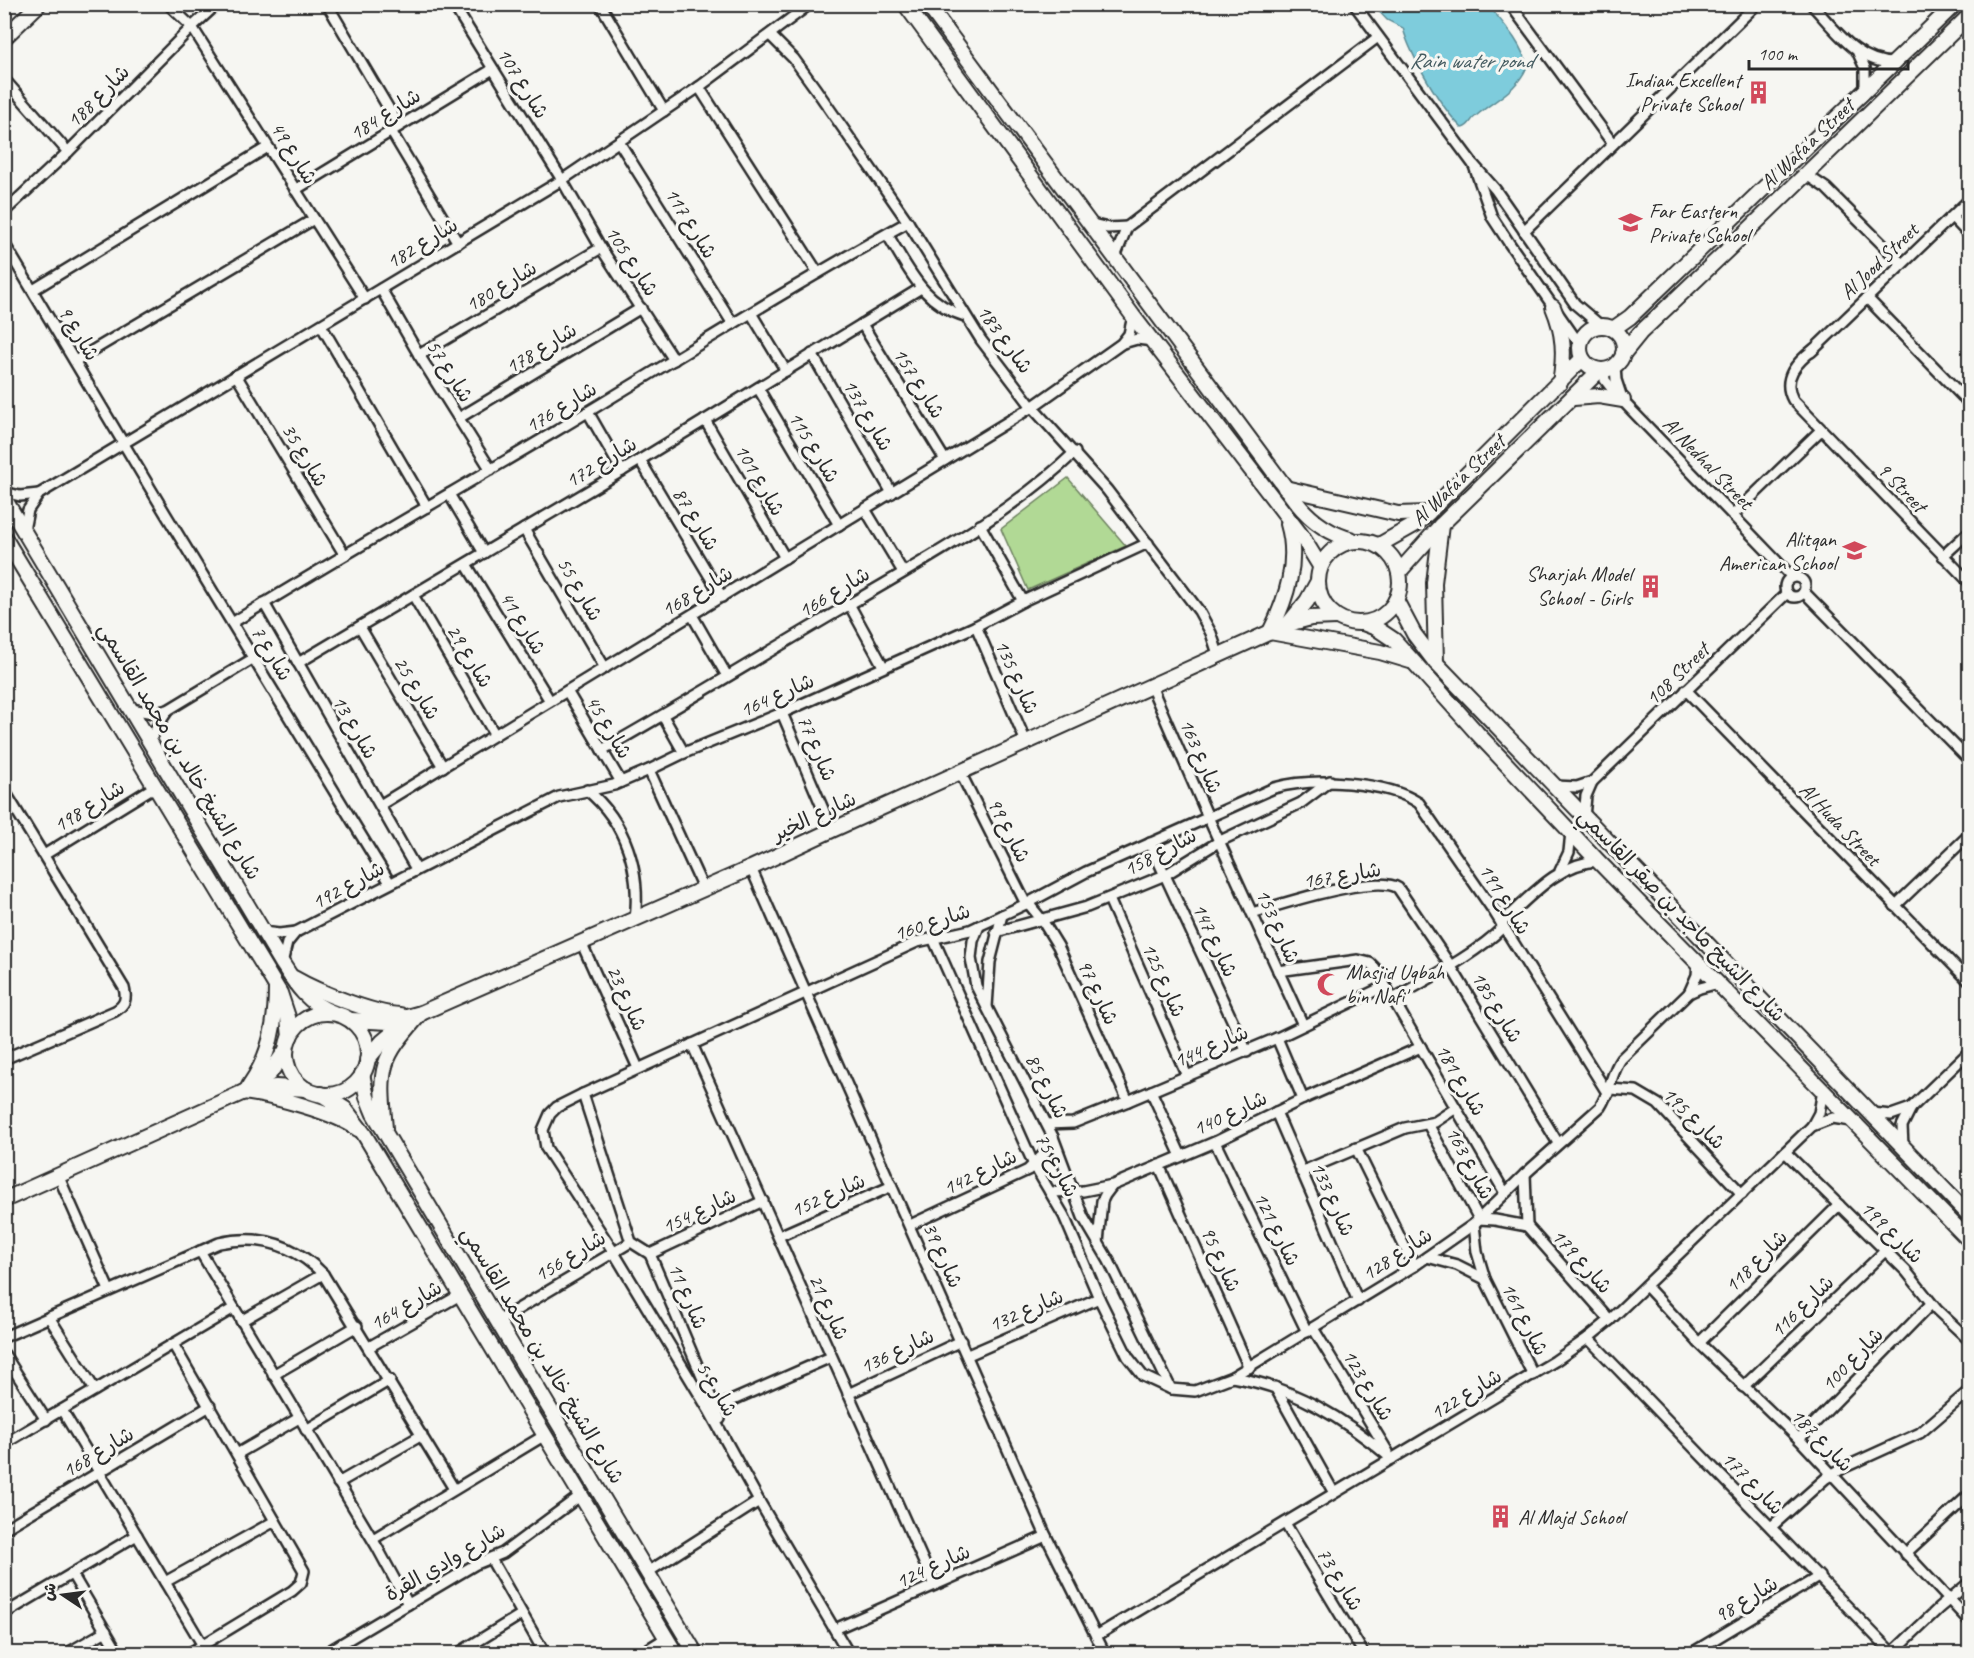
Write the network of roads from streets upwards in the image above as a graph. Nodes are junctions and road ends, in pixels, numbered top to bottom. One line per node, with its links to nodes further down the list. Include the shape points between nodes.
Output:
1 (39, 4): 19 (street)
2 (168, 4): 16 (street, شارع 49)
3 (217, 4): 16 (street, شارع 188)
4 (327, 4): 27 (street)
5 (453, 4): 22 (street, شارع 107)
6 (600, 4): 26 (street)
7 (810, 4): 17 (street, شارع 182)
8 (905, 4): 61 (street)
9 (927, 4): 41 (street)
10 (1354, 4): 18 (street)
11 (1510, 4): 29 (street)
12 (1757, 4): 29 (street)
13 (1811, 4): 20 (street)
14 (1955, 4): 21 (street, Al Wafa'a Street)
15 (1970, 15): 33 (street, Al Wafa'a Street)
16 (192, 27): 30 (street, شارع 49); 31 (street, شارع 188)
17 (770, 34): 24 (street, شارع 182); 40 (street, شارع 183, via 805,73)
18 (1378, 37): 32 (street); 42 (street)
19 (4, 38)
20 (1858, 53): 21 (street, via 1879,62); 25 (street, via 1865,68)
21 (1894, 63): 25 (street, Al Wafa'a Street)
22 (493, 69): 27 (street, شارع 184); 34 (street, شارع 107)
23 (4, 79): 31 (street)
24 (699, 87): 26 (street, شارع 182); 51 (street)
25 (1864, 93): 65 (street, Al Wafa'a Street, via 1630,317)
26 (664, 111): 28 (street, شارع 182)
27 (395, 129): 35 (street, شارع 184); 47 (street)
28 (619, 142): 34 (street, شارع 182); 62 (street, شارع 117)
29 (1613, 144): 43 (street)
30 (268, 147): 35 (street, شارع 49); 54 (street)
31 (68, 152): 37 (street, شارع 188)
32 (1473, 164): 43 (street); 57 (street, via 1492,217)
33 (1803, 177): 50 (street, via 1826,188); 70 (street, Al Wafa'a Street, via 1640,333)
34 (562, 180): 47 (street, شارع 182); 48 (street, شارع 105)
35 (296, 190): 39 (street, شارع 49)
36 (1970, 199): 38 (street, Al Jood Street)
37 (4, 212)
38 (1952, 217): 45 (street); 50 (street, Al Jood Street)
39 (314, 219): 56 (street, شارع 49); 74 (street)
40 (908, 222): 44 (street, شارع 176); 60 (street, شارع 183)
41 (1090, 224): 42 (street); 49 (street)
42 (1127, 227): 49 (street)
43 (1524, 231): 65 (street, via 1575,304)
44 (887, 234): 51 (street, شارع 176); 52 (street)
45 (1970, 236)
46 (4, 243): 54 (street, شارع 9)
47 (458, 243): 53 (street, شارع 182)
48 (601, 248): 58 (street, شارع 105); 71 (street, شارع 180)
49 (1114, 257): 95 (street)
50 (1902, 264): 55 (street, Al Jood Street)
51 (818, 273): 59 (street, شارع 176)
52 (921, 288): 60 (street, via 938,304); 63 (street, شارع 172)
53 (381, 289): 56 (street, شارع 182); 71 (street, شارع 57)
54 (33, 290): 74 (street, شارع 9)
55 (1867, 298): 82 (street); 85 (street, Al Jood Street, via 1792,369 1789,389 1793,400)
56 (365, 299): 64 (street, شارع 182)
57 (1553, 307): 68 (street); 78 (street, via 1564,343)
58 (641, 308): 73 (street, شارع 105); 86 (street, شارع 178)
59 (751, 313): 62 (street, شارع 176); 76 (street)
60 (965, 316): 83 (street, شارع 183)
61 (1133, 316): 66 (street); 67 (street, via 1129,334)
62 (733, 324): 73 (street, شارع 176)
63 (862, 324): 69 (street, شارع 172); 92 (street, شارع 157)
64 (321, 325): 77 (street, شارع 182); 101 (street)
65 (1607, 327): 68 (street, via 1589,329); 70 (street, via 1623,342)
66 (1154, 342): 67 (street, via 1137,339); 105 (street)
67 (1120, 344): 83 (street, شارع 168)
68 (1580, 345): 72 (street)
69 (812, 354): 76 (street, شارع 172); 97 (street, شارع 137)
70 (1623, 354): 75 (street)
71 (419, 356): 86 (street, شارع 57)
72 (1582, 359): 75 (street, via 1593,369); 78 (street, Al Wafa'a Street)
73 (674, 360): 84 (street, شارع 176)
74 (75, 361): 89 (street, شارع 9)
75 (1606, 369): 80 (street, Al Wafa'a Street); 81 (street, Al Nedhal Street, via 1616,380)
76 (786, 371): 79 (street, شارع 172)
77 (236, 375): 89 (street, شارع 182); 117 (street, شارع 35)
78 (1560, 383): 103 (street, Al Wafa'a Street)
79 (758, 388): 87 (street, شارع 172); 106 (street, شارع 115)
80 (1574, 398): 81 (street, via 1599,396); 108 (street, Al Wafa'a Street)
81 (1623, 400): 104 (street, Al Nedhal Street)
82 (1970, 404)
83 (1032, 407): 90 (street, شارع 183); 92 (street, شارع 168)
84 (588, 412): 93 (street, شارع 176); 94 (street)
85 (1809, 417): 88 (street, 9 Street)
86 (459, 418): 93 (street, شارع 57)
87 (705, 420): 91 (street, شارع 172); 119 (street, شارع 101)
88 (1821, 430): 104 (street); 118 (street, 9 Street)
89 (123, 442): 98 (street, شارع 182); 137 (street, شارع 7)
90 (1075, 452): 107 (street, شارع 166, via 1038,486); 114 (street, شارع 183)
91 (640, 460): 94 (street, شارع 172); 130 (street, شارع 87)
92 (945, 460): 97 (street, شارع 168)
93 (491, 470): 99 (street, شارع 176)
94 (621, 471): 109 (street, شارع 172)
95 (1285, 488): 103 (street, via 1398,514); 113 (street, via 1312,520)
96 (4, 492): 98 (street, via 20,496)
97 (892, 493): 102 (street, شارع 168)
98 (39, 494): 110 (street, via 28,510)
99 (449, 494): 101 (street, شارع 176); 116 (street)
100 (4, 498): 110 (street, شارع الشيخ خالد بن محمد القاسمي)
101 (427, 507): 117 (street, شارع 176)
102 (865, 509): 106 (street, شارع 168); 122 (street)
103 (1428, 513): 115 (street, Al Wafa'a Street)
104 (1733, 515): 124 (street, Al Nedhal Street)
105 (1286, 516): 121 (street); 142 (street, via 1293,543 1292,566 1283,603)
106 (839, 525): 119 (street, شارع 168)
107 (980, 525): 122 (street, شارع 166); 132 (street)
108 (1441, 525): 123 (street, Al Wafa'a Street); 147 (street, via 1434,583)
109 (524, 529): 116 (street, شارع 172); 149 (street, شارع 55)
110 (24, 530): 155 (street, شارع الشيخ خالد بن محمد القاسمي)
111 (1970, 531): 118 (street)
112 (4, 537): 172 (street, شارع الشيخ خالد بن محمد القاسمي)
113 (1353, 540): 115 (street); 121 (street, via 1330,552)
114 (1148, 543): 132 (street, شارع 164); 143 (street, شارع 183, via 1205,621)
115 (1379, 545): 123 (street, via 1392,556)
116 (484, 553): 120 (street, شارع 172)
117 (344, 554): 133 (street, شارع 176)
118 (1943, 556): 126 (street, 9 Street)
119 (785, 558): 130 (street, شارع 168)
120 (466, 564): 129 (street, شارع 172); 154 (street, شارع 41)
121 (1320, 566): 125 (street)
122 (903, 572): 134 (street, شارع 166)
123 (1399, 572): 131 (street)
124 (1792, 577): 127 (street, via 1802,579); 128 (street, via 1786,584)
125 (1317, 583): 136 (street, via 1323,602); 139 (street, شارع الخير)
126 (1970, 583)
127 (1804, 592): 128 (street, via 1796,597); 164 (street)
128 (1787, 593): 152 (street, 108 Street)
129 (413, 595): 141 (street, شارع 172); 159 (street, شارع 29)
130 (722, 597): 135 (street, شارع 168)
131 (1396, 600): 138 (street, via 1382,616); 147 (street, شارع الشيخ ماجد بن صقر القاسمي, via 1414,634)
132 (1023, 601): 140 (street, شارع 164)
133 (264, 603): 137 (street, شارع 176); 146 (street, شارع 13)
134 (849, 604): 148 (street); 150 (street, شارع 166)
135 (692, 615): 149 (street, شارع 168); 150 (street)
136 (1336, 617): 138 (street); 139 (street, شارع الخير)
137 (232, 623): 144 (street, شارع 7)
138 (1363, 623): 145 (street, شارع الشيخ ماجد بن صقر القاسمي, via 1394,640)
139 (1288, 624): 142 (street, شارع الخير)
140 (976, 626): 148 (street, شارع 164); 161 (street, شارع 135)
141 (360, 627): 146 (street, شارع 172); 165 (street, شارع 25)
142 (1270, 632): 143 (street, شارع الخير); 145 (street, via 1380,652)
143 (1219, 657): 151 (street, شارع الخير)
144 (254, 658): 156 (street); 189 (street, شارع 7)
145 (1411, 662): 179 (street, شارع الشيخ ماجد بن صقر القاسمي)
146 (298, 663): 175 (street, شارع 13)
147 (1436, 663): 171 (street, شارع الشيخ ماجد بن صقر القاسمي)
148 (883, 666): 157 (street, شارع 164)
149 (605, 668): 153 (street, شارع 168)
150 (727, 676): 158 (street, شارع 166)
151 (1151, 686): 161 (street, شارع الخير); 176 (street, شارع 163)
152 (1686, 690): 170 (street, 108 Street); 194 (street, Al Huda Street)
153 (567, 691): 154 (street, شارع 168); 162 (street, شارع 45)
154 (550, 701): 159 (street, شارع 168)
155 (131, 710): 156 (street); 160 (street, شارع الشيخ خالد بن محمد القاسمي)
156 (168, 710): 160 (street)
157 (782, 713): 163 (street, شارع 164); 178 (street, شارع 77)
158 (663, 716): 162 (street, شارع 166); 163 (street)
159 (495, 735): 165 (street, شارع 168)
160 (150, 741): 201 (street, شارع الشيخ خالد بن محمد القاسمي)
161 (1026, 742): 167 (street, شارع الخير)
162 (602, 750): 169 (street, شارع 45)
163 (684, 753): 166 (street, شارع 164)
164 (1970, 761)
165 (443, 767): 175 (street, شارع 168)
166 (649, 770): 169 (street, شارع 164); 190 (street)
167 (960, 772): 178 (street, شارع الخير); 193 (street, شارع 99)
168 (1330, 781): 176 (street, شارع 160, via 1274,788); 181 (street, شارع 158, via 1301,803); 199 (street, شارع 191, via 1395,792 1419,803)
169 (621, 782): 174 (street, شارع 164)
170 (1592, 782): 171 (street, via 1569,788); 177 (street)
171 (1554, 786): 177 (street, شارع الشيخ ماجد بن صقر القاسمي)
172 (154, 787): 183 (street, شارع 198); 213 (street, شارع الشيخ خالد بن محمد القاسمي)
173 (4, 790): 183 (street)
174 (587, 790): 186 (street, شارع 164, via 552,800); 197 (street, via 611,815 627,846 636,882)
175 (380, 805): 186 (street, شارع 13)
176 (1208, 817): 181 (street, شارع 163); 182 (street, شارع 160)
177 (1584, 819): 248 (street, شارع الشيخ ماجد بن صقر القاسمي)
178 (832, 830): 185 (street, شارع الخير)
179 (1571, 832): 184 (street, شارع الشيخ ماجد بن صقر القاسمي); 187 (street, via 1569,852)
180 (1970, 834): 194 (street)
181 (1220, 841): 188 (street, شارع 158); 195 (street, شارع 153)
182 (1150, 843): 188 (street, شارع 147); 193 (street, شارع 160)
183 (44, 855): 231 (street, via 124,988 125,1002 115,1011)
184 (1598, 861): 187 (street); 206 (street, شارع الشيخ ماجد بن صقر القاسمي)
185 (751, 868): 190 (street, شارع الخير); 216 (street, شارع 39)
186 (416, 869): 189 (street, شارع 192)
187 (1560, 871): 199 (street)
188 (1165, 875): 192 (street, شارع 158); 230 (street, شارع 147)
189 (390, 883): 202 (street, شارع 192)
190 (703, 888): 197 (street, شارع الخير)
191 (1401, 892): 195 (street, شارع 167, via 1388,884 1333,891); 208 (street, شارع 185)
192 (1109, 899): 198 (street, شارع 158); 235 (street, شارع 125)
193 (1027, 904): 196 (street, شارع 160); 198 (street, شارع 97)
194 (1895, 906): 211 (street, Al Huda Street)
195 (1252, 913): 209 (street, شارع 153)
196 (1002, 915): 200 (street, شارع 160); 203 (street)
197 (635, 920): 205 (street, شارع الخير)
198 (1042, 920): 203 (street, شارع 158); 244 (street, شارع 97, via 1058,946)
199 (1502, 925): 208 (street, via 1491,938); 239 (street, شارع 191)
200 (979, 926): 204 (street, شارع 160); 214 (street, شارع 85, via 971,958)
201 (263, 932): 202 (street, شارع 192); 207 (street, شارع الشيخ خالد بن محمد القاسمي)
202 (296, 932): 207 (street, شارع 192, via 287,943)
203 (996, 932): 220 (street)
204 (933, 938): 216 (street, شارع 160); 217 (street, شارع 75)
205 (582, 944): 222 (street, شارع الخير); 233 (street, شارع 23)
206 (1698, 961): 212 (street, شارع الشيخ ماجد بن صقر القاسمي); 218 (street)
207 (282, 963): 210 (street, شارع الشيخ خالد بن محمد القاسمي)
208 (1450, 965): 219 (street); 257 (street, شارع 185)
209 (1278, 971): 215 (street, شارع 181, via 1358,960 1370,963); 224 (street, شارع 153)
210 (290, 976): 221 (street, شارع الشيخ خالد بن محمد القاسمي, via 312,1002); 222 (street, via 319,991 378,1011)
211 (1970, 982)
212 (1719, 983): 218 (street); 237 (street, شارع الشيخ ماجد بن صقر القاسمي)
213 (276, 986): 226 (street, شارع الشيخ خالد بن محمد القاسمي, via 286,1007); 240 (street, via 271,1041)
214 (976, 986): 217 (street); 220 (street, شارع 85)
215 (1385, 986): 219 (street, شارع 181); 224 (street, شارع 144)
216 (806, 993): 227 (street, شارع 160); 270 (street, شارع 39)
217 (958, 993): 263 (street, شارع 75)
218 (1689, 993): 239 (street, via 1621,1059)
219 (1393, 999): 228 (street, شارع 181)
220 (987, 1009): 250 (street, شارع 85)
221 (334, 1013): 223 (street); 226 (street, via 305,1019)
222 (420, 1013): 223 (street, شارع الخير, via 389,1022); 232 (street, via 391,1033); 253 (street, via 395,1044 384,1068 381,1094)
223 (351, 1020): 232 (street, via 366,1039)
224 (1303, 1025): 225 (street, شارع 144)
225 (1277, 1038): 230 (street, شارع 144); 243 (street)
226 (288, 1043): 236 (street, via 287,1061 292,1076); 240 (street, via 270,1073)
227 (692, 1044): 233 (street, شارع 160); 276 (street, شارع 21)
228 (1421, 1047): 243 (street, شارع 140); 245 (street, شارع 181)
229 (1970, 1051): 246 (street)
230 (1247, 1052): 235 (street, شارع 144)
231 (4, 1059)
232 (368, 1060): 234 (street)
233 (638, 1068): 242 (street, شارع 160)
234 (362, 1074): 241 (street, via 342,1092); 253 (street, شارع الشيخ خالد بن محمد القاسمي, via 367,1097)
235 (1187, 1076): 238 (street, شارع 144)
236 (306, 1089): 240 (street, via 266,1087); 241 (street)
237 (1823, 1090): 249 (street, شارع الشيخ ماجد بن صقر القاسمي); 252 (street, شارع 122, via 1822,1105)
238 (1151, 1091): 244 (street, شارع 144); 262 (street)
239 (1609, 1091): 257 (street, شارع 128, via 1596,1111); 274 (street, شارع 195, via 1636,1091 1658,1104)
240 (244, 1092): 254 (street, via 338,1117); 267 (street)
241 (321, 1094): 254 (street, شارع الشيخ خالد بن محمد القاسمي, via 345,1109)
242 (584, 1094): 259 (street, شارع 160, via 550,1114 543,1130); 284 (street)
243 (1303, 1099): 247 (street, شارع 140)
244 (1128, 1101): 250 (street, شارع 144, via 1073,1123)
245 (1456, 1108): 251 (street); 273 (street, شارع 181)
246 (1911, 1108): 248 (street, via 1891,1114); 258 (street, via 1902,1126)
247 (1276, 1112): 256 (street, شارع 140); 265 (street, شارع 133)
248 (1871, 1113): 258 (street, شارع الشيخ ماجد بن صقر القاسمي)
249 (1854, 1123): 252 (street, via 1833,1119); 268 (street, شارع الشيخ ماجد بن صقر القاسمي)
250 (1047, 1124): 255 (street, شارع 85)
251 (1428, 1124): 260 (street, via 1405,1128); 279 (street, شارع 163)
252 (1812, 1126): 261 (street, شارع 122)
253 (385, 1131): 304 (street, شارع الشيخ خالد بن محمد القاسمي)
254 (364, 1134): 296 (street, شارع الشيخ خالد بن محمد القاسمي)
255 (1053, 1137): 263 (street, شارع 142); 272 (street, شارع 85)
256 (1215, 1142): 262 (street, شارع 140); 306 (street, شارع 121)
257 (1558, 1143): 266 (street, شارع 128)
258 (1903, 1146): 278 (street, شارع الشيخ ماجد بن صقر القاسمي)
259 (546, 1148): 288 (street, شارع 5)
260 (1356, 1148): 265 (street); 291 (street)
261 (1785, 1152): 274 (street, شارع 122); 277 (street, شارع 199)
262 (1181, 1156): 264 (street, شارع 140)
263 (1034, 1165): 271 (street, شارع 75); 280 (street, شارع 142)
264 (1159, 1165): 269 (street, شارع 140); 317 (street, شارع 95)
265 (1301, 1172): 298 (street, شارع 133)
266 (1525, 1174): 273 (street, شارع 128); 281 (street)
267 (58, 1175): 275 (street); 295 (street)
268 (1911, 1181): 278 (street, via 1913,1176 1920,1176 1957,1213); 283 (street, شارع الشيخ ماجد بن صقر القاسمي)
269 (1113, 1185): 272 (street, شارع 140); 285 (street, via 1102,1201)
270 (892, 1186): 280 (street, شارع 39); 282 (street, شارع 152)
271 (1050, 1192): 272 (street, شارع 140); 297 (street, شارع 75)
272 (1073, 1192): 285 (street, شارع 85)
273 (1505, 1193): 279 (street, شارع 128)
274 (1742, 1194): 294 (street, شارع 122)
275 (4, 1200)
276 (763, 1201): 282 (street, شارع 21); 289 (street, شارع 154)
277 (1839, 1204): 286 (street, شارع 199); 311 (street, شارع 118)
278 (1969, 1216)
279 (1476, 1222): 281 (street, via 1503,1221); 290 (street, شارع 128); 293 (street, شارع 163)
280 (910, 1225): 309 (street, شارع 39)
281 (1527, 1226): 302 (street, شارع 179)
282 (779, 1236): 316 (street, شارع 21)
283 (1970, 1241)
284 (631, 1242): 288 (street, شارع 156); 289 (street, شارع 11)
285 (1098, 1243): 324 (street, شارع 85)
286 (1886, 1250): 299 (street, شارع 199, via 1921,1287); 323 (street, شارع 116)
287 (200, 1251): 292 (street, via 233,1240 261,1240 296,1251); 295 (street); 300 (street)
288 (613, 1251): 304 (street, شارع 156); 338 (street, شارع 5)
289 (650, 1254): 329 (street, شارع 11)
290 (1427, 1257): 291 (street, شارع 128); 293 (street, via 1457,1265)
291 (1414, 1266): 298 (street, شارع 128)
292 (324, 1274): 303 (street); 305 (street)
293 (1485, 1279): 319 (street, شارع 161)
294 (1646, 1286): 302 (street, شارع 122); 311 (street, شارع 187)
295 (109, 1290): 301 (street)
296 (460, 1295): 313 (street, شارع 164); 335 (street, شارع الشيخ خالد بن محمد القاسمي)
297 (1099, 1298): 315 (street, شارع 132); 324 (street, شارع 75, via 1134,1368 1148,1380)
298 (1358, 1301): 306 (street, شارع 128)
299 (1931, 1304): 310 (street, شارع 199); 336 (street, شارع 100)
300 (234, 1308): 303 (street); 312 (street)
301 (49, 1317): 307 (street); 325 (street)
302 (1610, 1320): 308 (street, شارع 122)
303 (241, 1321): 318 (street)
304 (498, 1321): 358 (street, شارع الشيخ خالد بن محمد القاسمي)
305 (357, 1326): 313 (street); 318 (street)
306 (1310, 1330): 317 (street, شارع 128); 340 (street, شارع 123)
307 (4, 1336)
308 (1588, 1338): 319 (street, شارع 122); 351 (street, شارع 177)
309 (961, 1341): 315 (street, شارع 39); 327 (street, شارع 136)
310 (1969, 1341)
311 (1699, 1343): 323 (street, شارع 187)
312 (173, 1344): 325 (street); 328 (street)
313 (369, 1347): 321 (street)
314 (4, 1354): 332 (street)
315 (968, 1355): 354 (street, شارع 39)
316 (831, 1357): 327 (street, شارع 21); 329 (street)
317 (1249, 1368): 320 (street, شارع 128)
318 (273, 1375): 331 (street)
319 (1533, 1375): 340 (street, شارع 122)
320 (1232, 1377): 322 (street); 324 (street, شارع 128, via 1194,1391)
321 (390, 1380): 333 (street); 334 (street)
322 (1275, 1387): 340 (street, via 1333,1415); 345 (street)
323 (1743, 1387): 336 (street, شارع 187)
324 (1171, 1389)
325 (95, 1390): 330 (street)
326 (1970, 1390): 342 (street, via 1920,1433)
327 (848, 1394): 363 (street, شارع 21)
328 (210, 1406): 339 (street); 341 (street, شارع 168)
329 (715, 1408): 338 (street, شارع 11)
330 (62, 1410): 332 (street); 341 (street)
331 (299, 1418): 333 (street); 339 (street)
332 (45, 1420): 337 (street)
333 (306, 1430): 343 (street)
334 (422, 1436): 343 (street); 344 (street)
335 (544, 1436): 344 (street); 347 (street, شارع الشيخ خالد بن محمد القاسمي)
336 (1798, 1439): 342 (street, شارع 187)
337 (4, 1444)
338 (733, 1451): 348 (street, شارع 5)
339 (237, 1454): 349 (street)
340 (1392, 1459): 345 (street, شارع 122)
341 (99, 1472): 352 (street, شارع 168); 353 (street)
342 (1831, 1475): 351 (street); 356 (street, شارع 187)
343 (338, 1483): 355 (street)
344 (454, 1490): 355 (street)
345 (1334, 1494): 350 (street, شارع 122)
346 (1970, 1494): 356 (street)
347 (580, 1496): 357 (street, شارع وادي القرة); 372 (street, شارع الشيخ خالد بن محمد القاسمي)
348 (759, 1501): 358 (street); 369 (street, شارع 5)
349 (275, 1521): 361 (street); 373 (street, via 302,1566 301,1583)
350 (1284, 1523): 371 (street, شارع 122); 386 (street, شارع 73)
351 (1771, 1527): 360 (street, شارع 177)
352 (4, 1528)
353 (137, 1535): 359 (street); 361 (street)
354 (1047, 1536): 363 (street, شارع 124); 371 (street, شارع 39)
355 (372, 1539): 365 (street)
356 (1905, 1554): 364 (street, شارع 187)
357 (491, 1559): 365 (street, شارع وادي القرة); 367 (street)
358 (648, 1572): 383 (street, شارع الشيخ خالد بن محمد القاسمي)
359 (72, 1574): 366 (street); 370 (street)
360 (1820, 1576): 387 (street, شارع 98); 388 (street, شارع 177)
361 (165, 1582): 373 (street)
362 (1970, 1582): 364 (street)
363 (934, 1585): 369 (street, شارع 124)
364 (1948, 1600): 368 (street, شارع 187); 388 (street)
365 (408, 1604): 374 (street, شارع وادي القرة)
366 (4, 1614)
367 (522, 1614): 379 (street); 380 (street)
368 (1970, 1622)
369 (835, 1629): 384 (street, شارع 5)
370 (106, 1630): 375 (street); 376 (street)
371 (1096, 1636): 385 (street, شارع 39)
372 (666, 1638): 381 (street); 382 (street, شارع الشيخ خالد بن محمد القاسمي)
373 (205, 1649): 377 (street)
374 (335, 1651): 378 (street, شارع وادي القرة)
375 (66, 1653)
376 (119, 1653)
377 (188, 1653)
378 (324, 1653)
379 (457, 1653)
380 (545, 1653)
381 (640, 1653)
382 (676, 1653)
383 (696, 1653)
384 (849, 1653)
385 (1105, 1653)
386 (1364, 1653)
387 (1690, 1653)
388 (1892, 1653)

